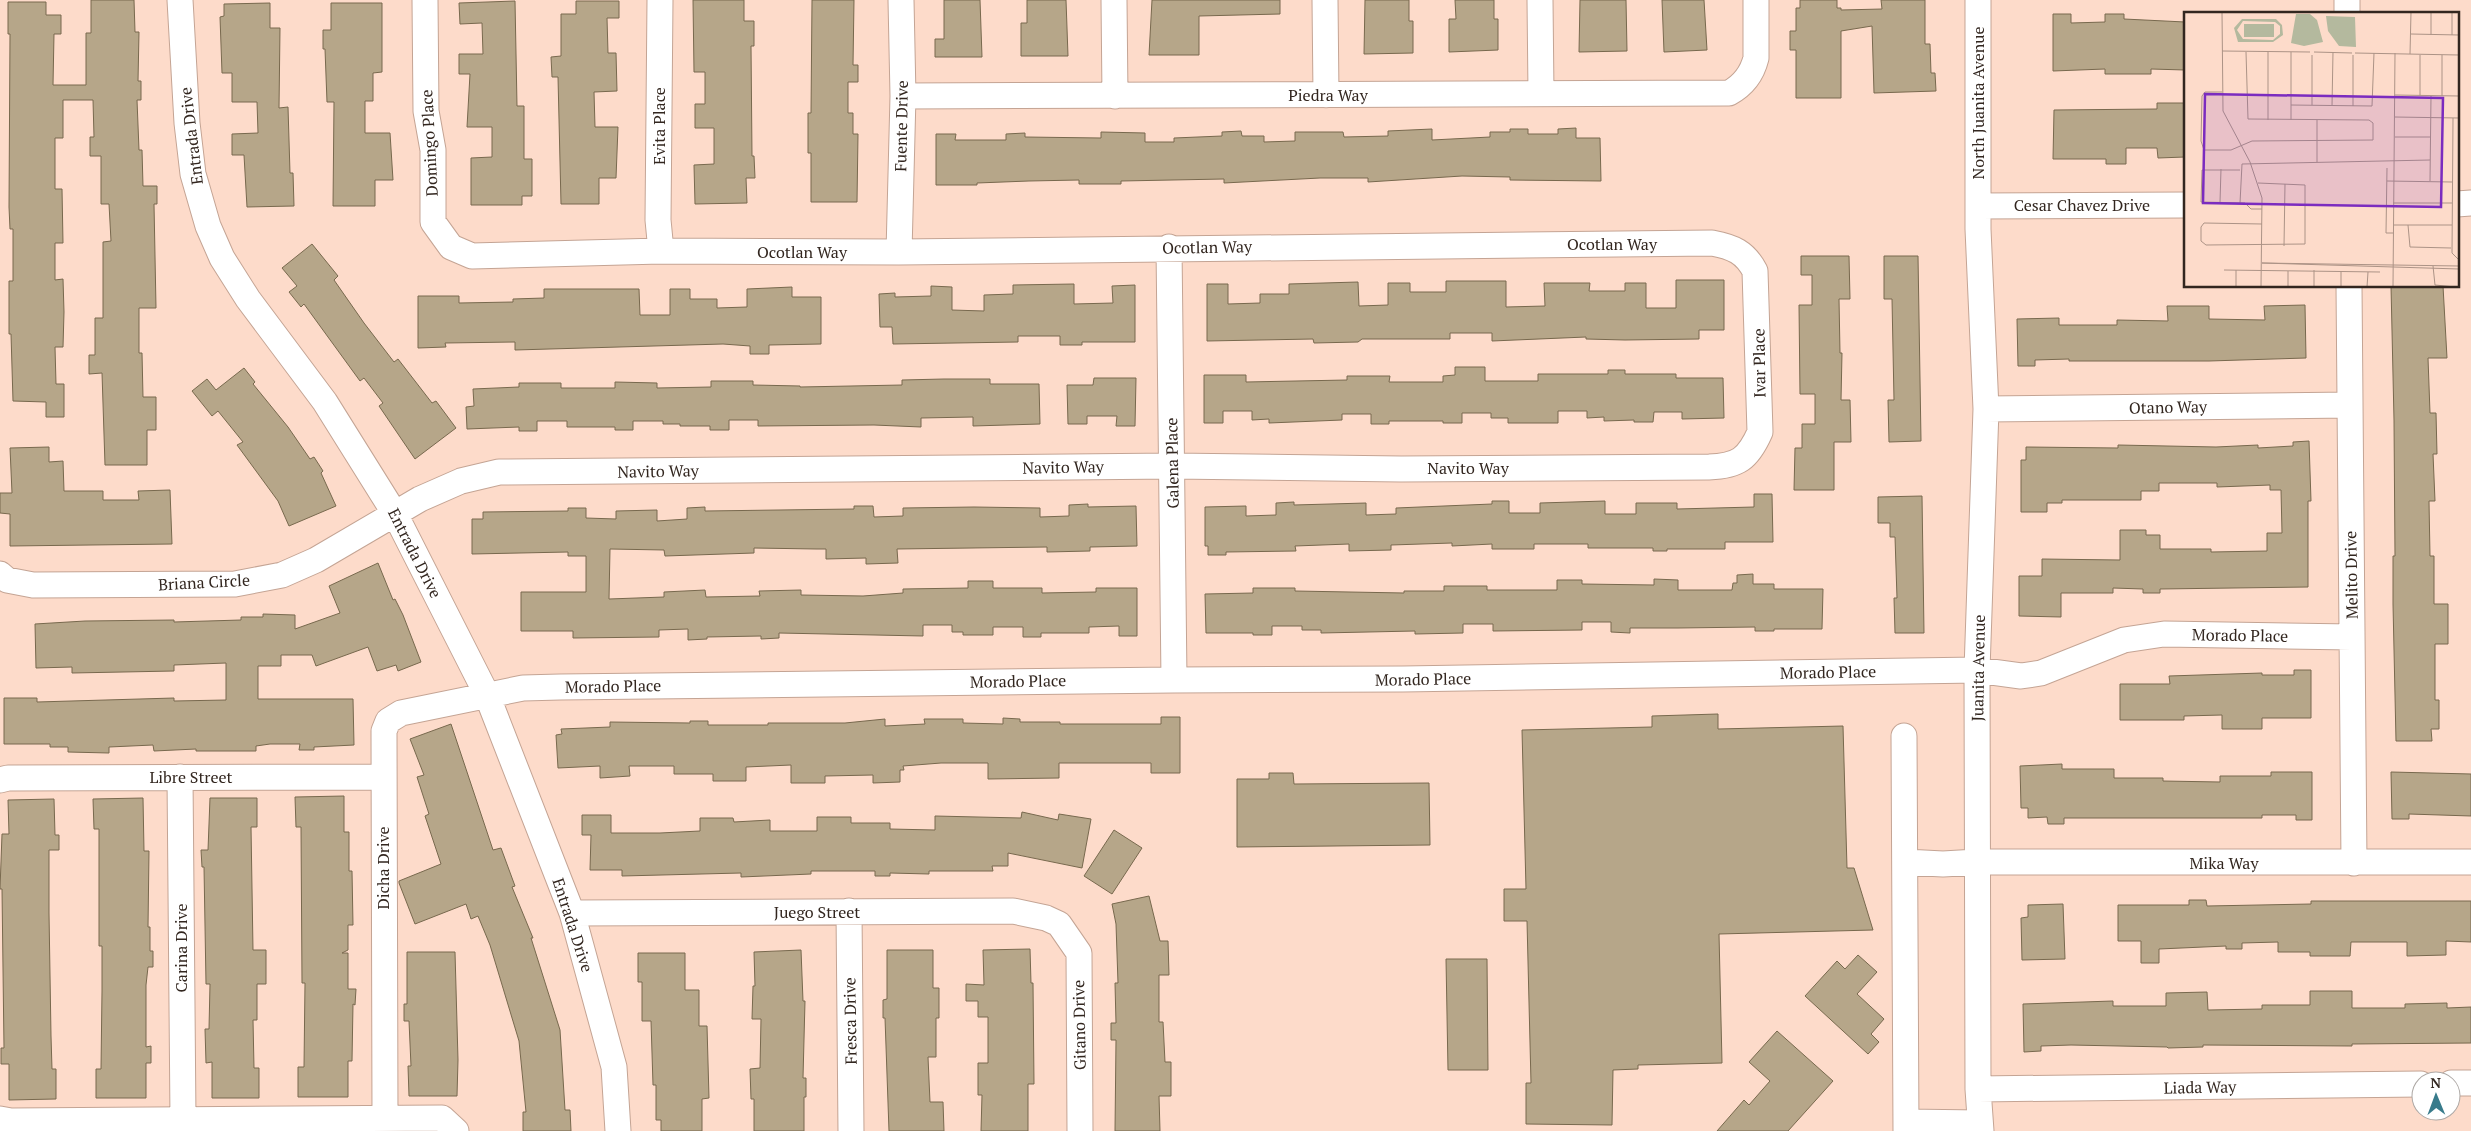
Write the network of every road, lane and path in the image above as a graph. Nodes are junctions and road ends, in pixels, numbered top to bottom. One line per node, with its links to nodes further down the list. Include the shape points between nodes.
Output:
1 (180, 0): 27 (street, Entrada Drive, via 192,174 218,250 248,299 324,402)
2 (425, 0): 19 (street, Domingo Place, via 426,111 433,150 433,222 451,247 472,256)
3 (660, 0): 19 (street, Evita Place, via 658,220)
4 (901, 0): 12 (street, Fuente Drive)
5 (1114, 0): 13 (street)
6 (1325, 0): 11 (street)
7 (1540, 0): 10 (street)
8 (1756, 0): 10 (street, Piedra Way, via 1756,58 1749,77 1729,93)
9 (1978, 0): 17 (street, North Juanita Avenue)
10 (1541, 94): 11 (street, Piedra Way)
11 (1326, 95): 13 (street, Piedra Way)
12 (902, 96): 13 (street, Piedra Way); 20 (street, Fuente Drive)
13 (1116, 96)
14 (2471, 203): 15 (street)
15 (2458, 204)
16 (2184, 205): 17 (street, Cesar Chavez Drive)
17 (1978, 206): 24 (street, Juanita Avenue)
18 (1169, 247): 20 (street, Ocotlan Way); 21 (street, Ocotlan Way, via 1712,243 1732,246); 26 (street, Galena Place)
19 (661, 251): 20 (street, Ocotlan Way)
20 (900, 252)
21 (1749, 259): 25 (street, Ivar Place, via 1757,284 1760,432 1752,449)
22 (2349, 288): 23 (street, Melito Drive)
23 (2350, 405): 24 (street, Otano Way); 29 (street, Melito Drive)
24 (1986, 409): 30 (street, Juanita Avenue)
25 (1738, 462): 26 (street, Navito Way, via 1709,467 1391,469)
26 (1173, 466): 27 (street, Navito Way, via 499,472 460,481); 31 (street, Galena Place)
27 (395, 514): 28 (street, Briana Circle, via 316,560 282,575 235,584 32,585 7,580); 32 (street, Entrada Drive)
28 (0, 574)
29 (2352, 637): 30 (street, Morado Place, via 2164,634 2124,640 2041,673 2021,676); 40 (street, Melito Drive)
30 (1978, 670): 31 (street, Morado Place); 38 (street, Juanita Avenue)
31 (1174, 680): 32 (street, Morado Place, via 560,687 523,688)
32 (487, 695): 35 (street, Dicha Drive, via 401,713 388,720 384,731); 42 (street, Entrada Drive)
33 (1904, 736): 37 (street)
34 (180, 777): 35 (street, Libre Street); 36 (street, Libre Street); 48 (street, Carina Drive)
35 (382, 777): 47 (street, Dicha Drive)
36 (0, 780)
37 (1905, 862): 38 (street, Mika Way); 49 (street)
38 (1977, 862): 40 (street, Mika Way); 45 (street, Juanita Avenue)
39 (2471, 862): 40 (street, Mika Way)
40 (2354, 863)
41 (849, 912): 42 (street, Juego Street); 43 (street, Juego Street, via 1013,910); 53 (street, Fresca Drive)
42 (572, 913): 52 (street, Entrada Drive, via 614,1067)
43 (1059, 924): 54 (street, Gitano Drive, via 1079,953)
44 (2411, 1084): 45 (street, Liada Way)
45 (1978, 1089): 50 (street, Juanita Avenue)
46 (0, 1118): 48 (street, via 11,1121)
47 (385, 1118): 48 (street); 51 (street, via 442,1118)
48 (183, 1120)
49 (1906, 1127): 50 (street)
50 (1980, 1127)
51 (456, 1131)
52 (618, 1131)
53 (851, 1131)
54 (1080, 1131)

